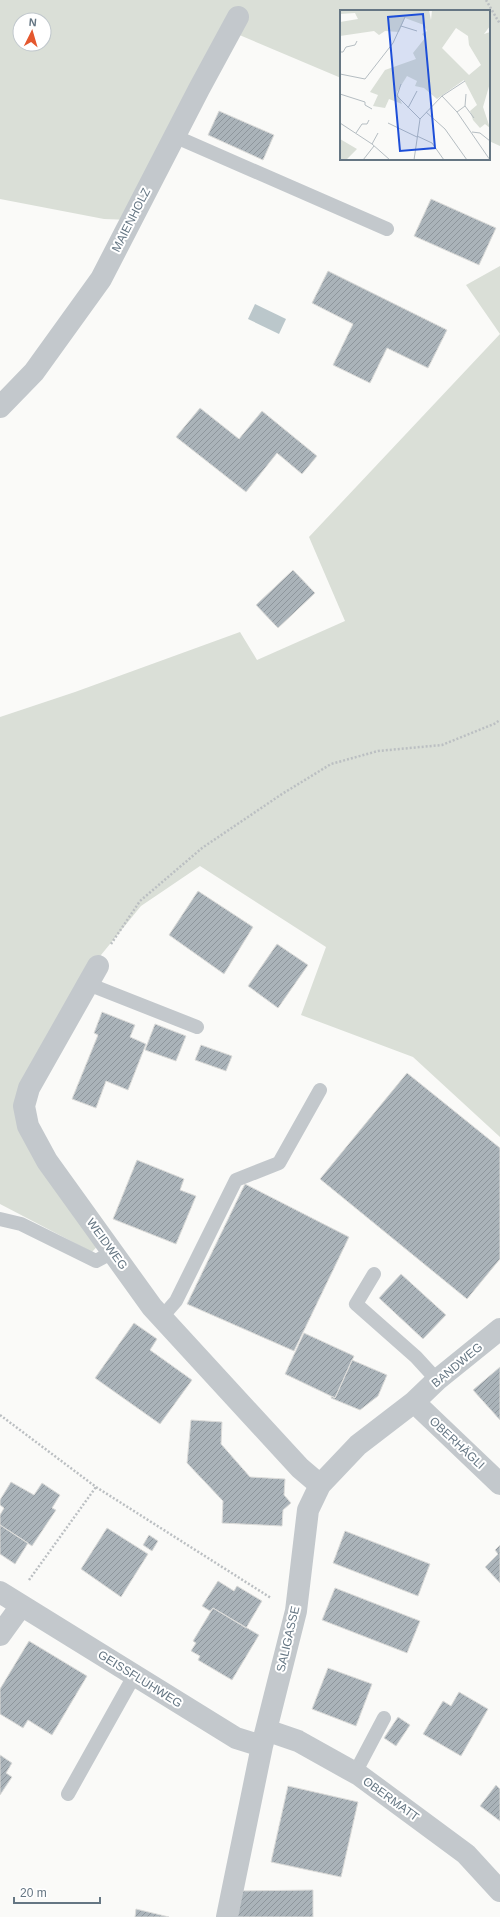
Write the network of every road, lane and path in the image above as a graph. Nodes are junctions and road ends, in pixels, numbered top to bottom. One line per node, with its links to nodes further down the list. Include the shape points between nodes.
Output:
1 (486, 0): 3 (path)
2 (238, 17): 4 (street, MAIENHOLZ)
3 (500, 24)
4 (174, 136): 5 (lane); 6 (street, MAIENHOLZ, via 101,279 34,372)
5 (387, 229)
6 (0, 407)
7 (500, 720): 8 (path, via 442,745 378,751 332,764 282,794 202,848 140,901)
8 (98, 966): 9 (street, WEIDWEG)
9 (88, 984): 10 (lane); 13 (street, WEIDWEG, via 29,1088 24,1106 28,1126 47,1161)
10 (197, 1027)
11 (320, 1090): 15 (lane, via 279,1163 236,1180 176,1301)
12 (0, 1220): 13 (lane, via 21,1224 96,1261)
13 (113, 1252): 15 (street, WEIDWEG)
14 (374, 1274): 17 (lane, via 356,1304)
15 (162, 1317): 20 (street, WEIDWEG, via 300,1468)
16 (500, 1329): 17 (street, BANDWEG)
17 (438, 1380): 18 (street, BANDWEG)
18 (414, 1402): 20 (street, SALIGASSE, via 358,1445); 21 (street, OBERHÄGLI)
19 (0, 1415): 22 (path)
20 (320, 1484): 24 (street, SALIGASSE, via 308,1510)
21 (500, 1484)
22 (96, 1487): 23 (path); 24 (path, via 285,1607)
23 (11, 1600): 25 (street); 26 (street, GEISSFLUHWEG)
24 (296, 1611): 28 (street, SALIGASSE)
25 (0, 1635)
26 (134, 1676): 28 (street, GEISSFLUHWEG, via 236,1738); 30 (lane)
27 (384, 1718): 29 (lane)
28 (264, 1738): 29 (street, OBERMATT, via 298,1741); 32 (street, SALIGASSE)
29 (355, 1773): 31 (street, OBERMATT, via 466,1854)
30 (68, 1794)
31 (500, 1891)
32 (227, 1917)

